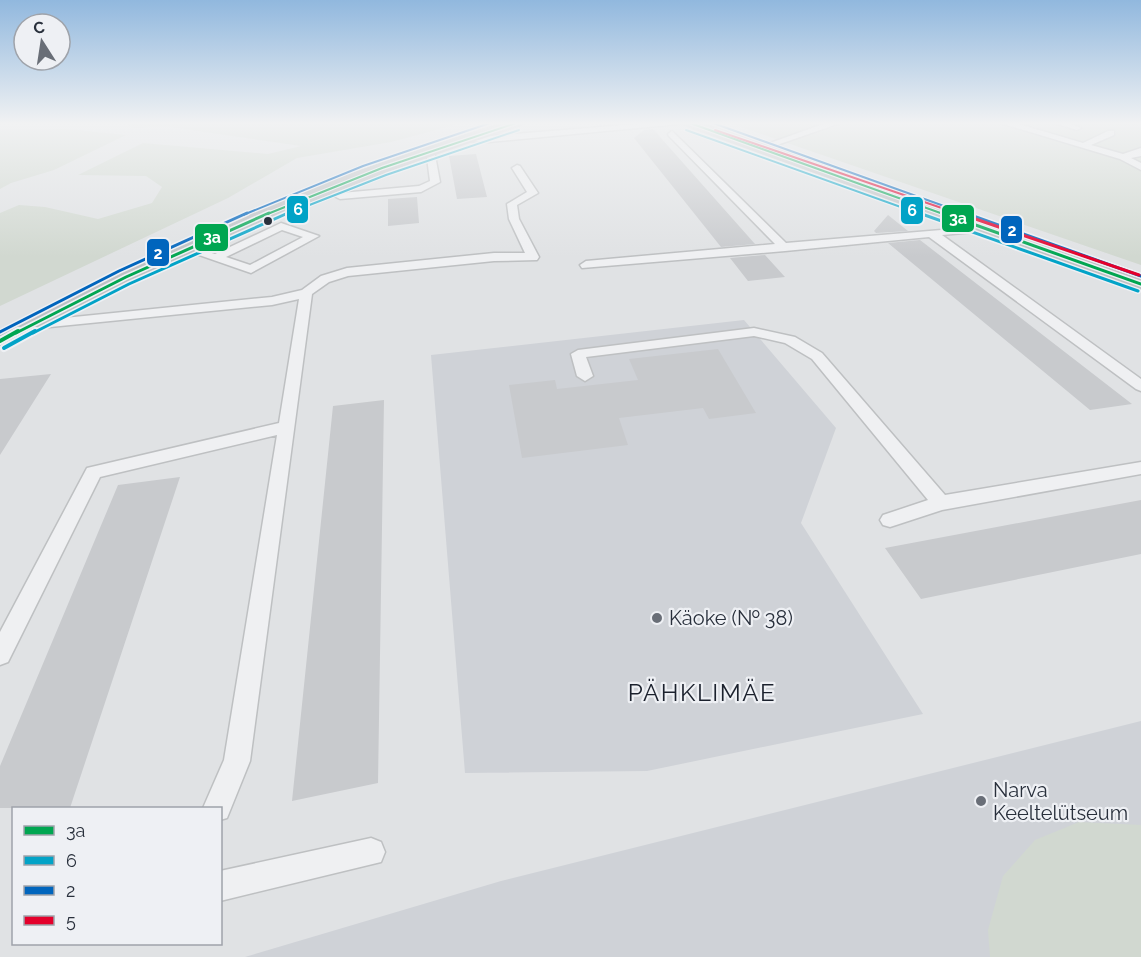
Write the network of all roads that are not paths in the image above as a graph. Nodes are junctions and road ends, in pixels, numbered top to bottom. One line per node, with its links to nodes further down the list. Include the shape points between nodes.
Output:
1 (380, 168): 7 (main road)
2 (433, 168): 7 (lane, via 435,182 421,189 340,196)
3 (517, 168): 16 (lane, via 533,193 512,204 514,219 532,257 494,257 347,272 325,279)
4 (717, 168): 11 (lane)
5 (805, 168): 8 (main road)
6 (846, 168): 14 (main road)
7 (323, 188): 10 (main road)
8 (985, 228): 9 (lane); 15 (main road)
9 (933, 234): 11 (lane); 20 (lane)
10 (182, 247): 12 (lane); 17 (main road)
11 (785, 248): 13 (lane)
12 (217, 256): 12 (lane, via 251,269 313,236 281,226)
13 (586, 265)
14 (1141, 268)
15 (1141, 284)
16 (306, 293): 17 (lane, via 272,301); 21 (lane)
17 (28, 325): 18 (main road)
18 (0, 341)
19 (585, 376): 23 (lane, via 578,354 754,332 790,340 817,356)
20 (1141, 386)
21 (287, 427): 25 (lane, via 93,472); 26 (lane, via 237,761)
22 (1141, 468): 23 (lane)
23 (941, 503): 24 (lane)
24 (890, 520)
25 (0, 655)
26 (216, 807)
27 (371, 852): 28 (lane)
28 (222, 885)

